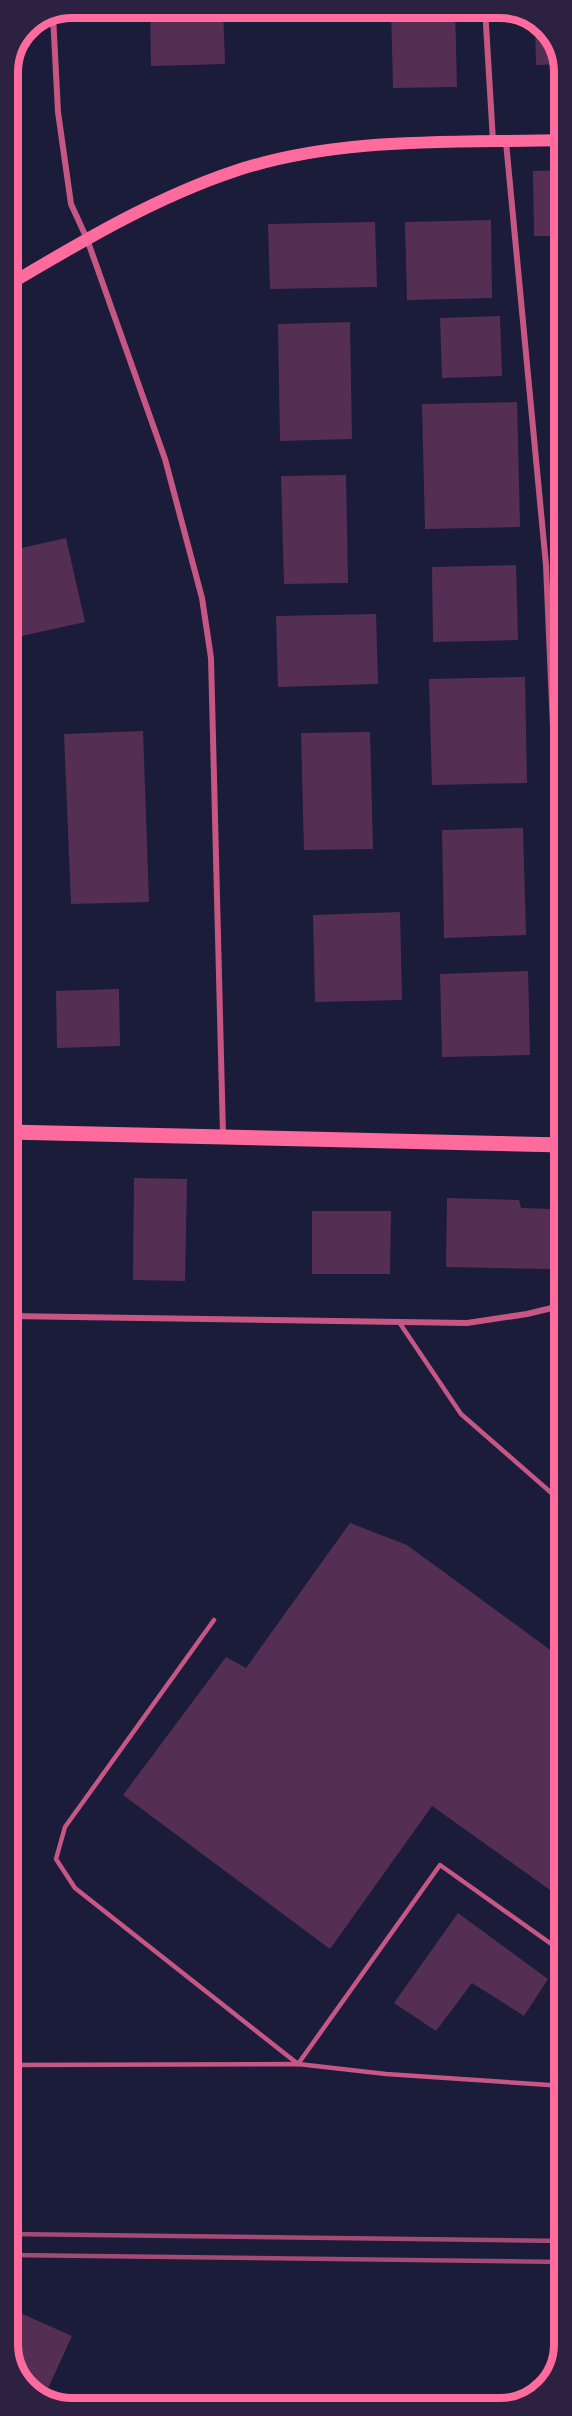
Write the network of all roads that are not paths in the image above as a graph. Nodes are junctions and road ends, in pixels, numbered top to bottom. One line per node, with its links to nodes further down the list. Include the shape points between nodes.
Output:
1 (485, 18): 4 (street)
2 (52, 22): 5 (street, via 58,112 71,204)
3 (554, 140): 4 (main road)
4 (500, 142): 5 (main road, via 337,149 269,162 190,189); 7 (street, via 546,565)
5 (87, 239): 6 (main road); 9 (street, via 165,459 202,598 211,658)
6 (18, 279)
7 (554, 750)
8 (18, 1132): 9 (main road)
9 (223, 1136): 10 (main road)
10 (554, 1144)
11 (554, 1307): 13 (street, via 467,1323)
12 (18, 1316): 13 (street)
13 (399, 1322): 14 (lane, via 461,1414)
14 (554, 1495)
15 (214, 1620): 17 (lane, via 65,1827 56,1859 75,1888)
16 (554, 1946): 17 (lane, via 441,1865)
17 (298, 2064): 18 (lane); 19 (lane)
18 (18, 2065)
19 (554, 2085)

